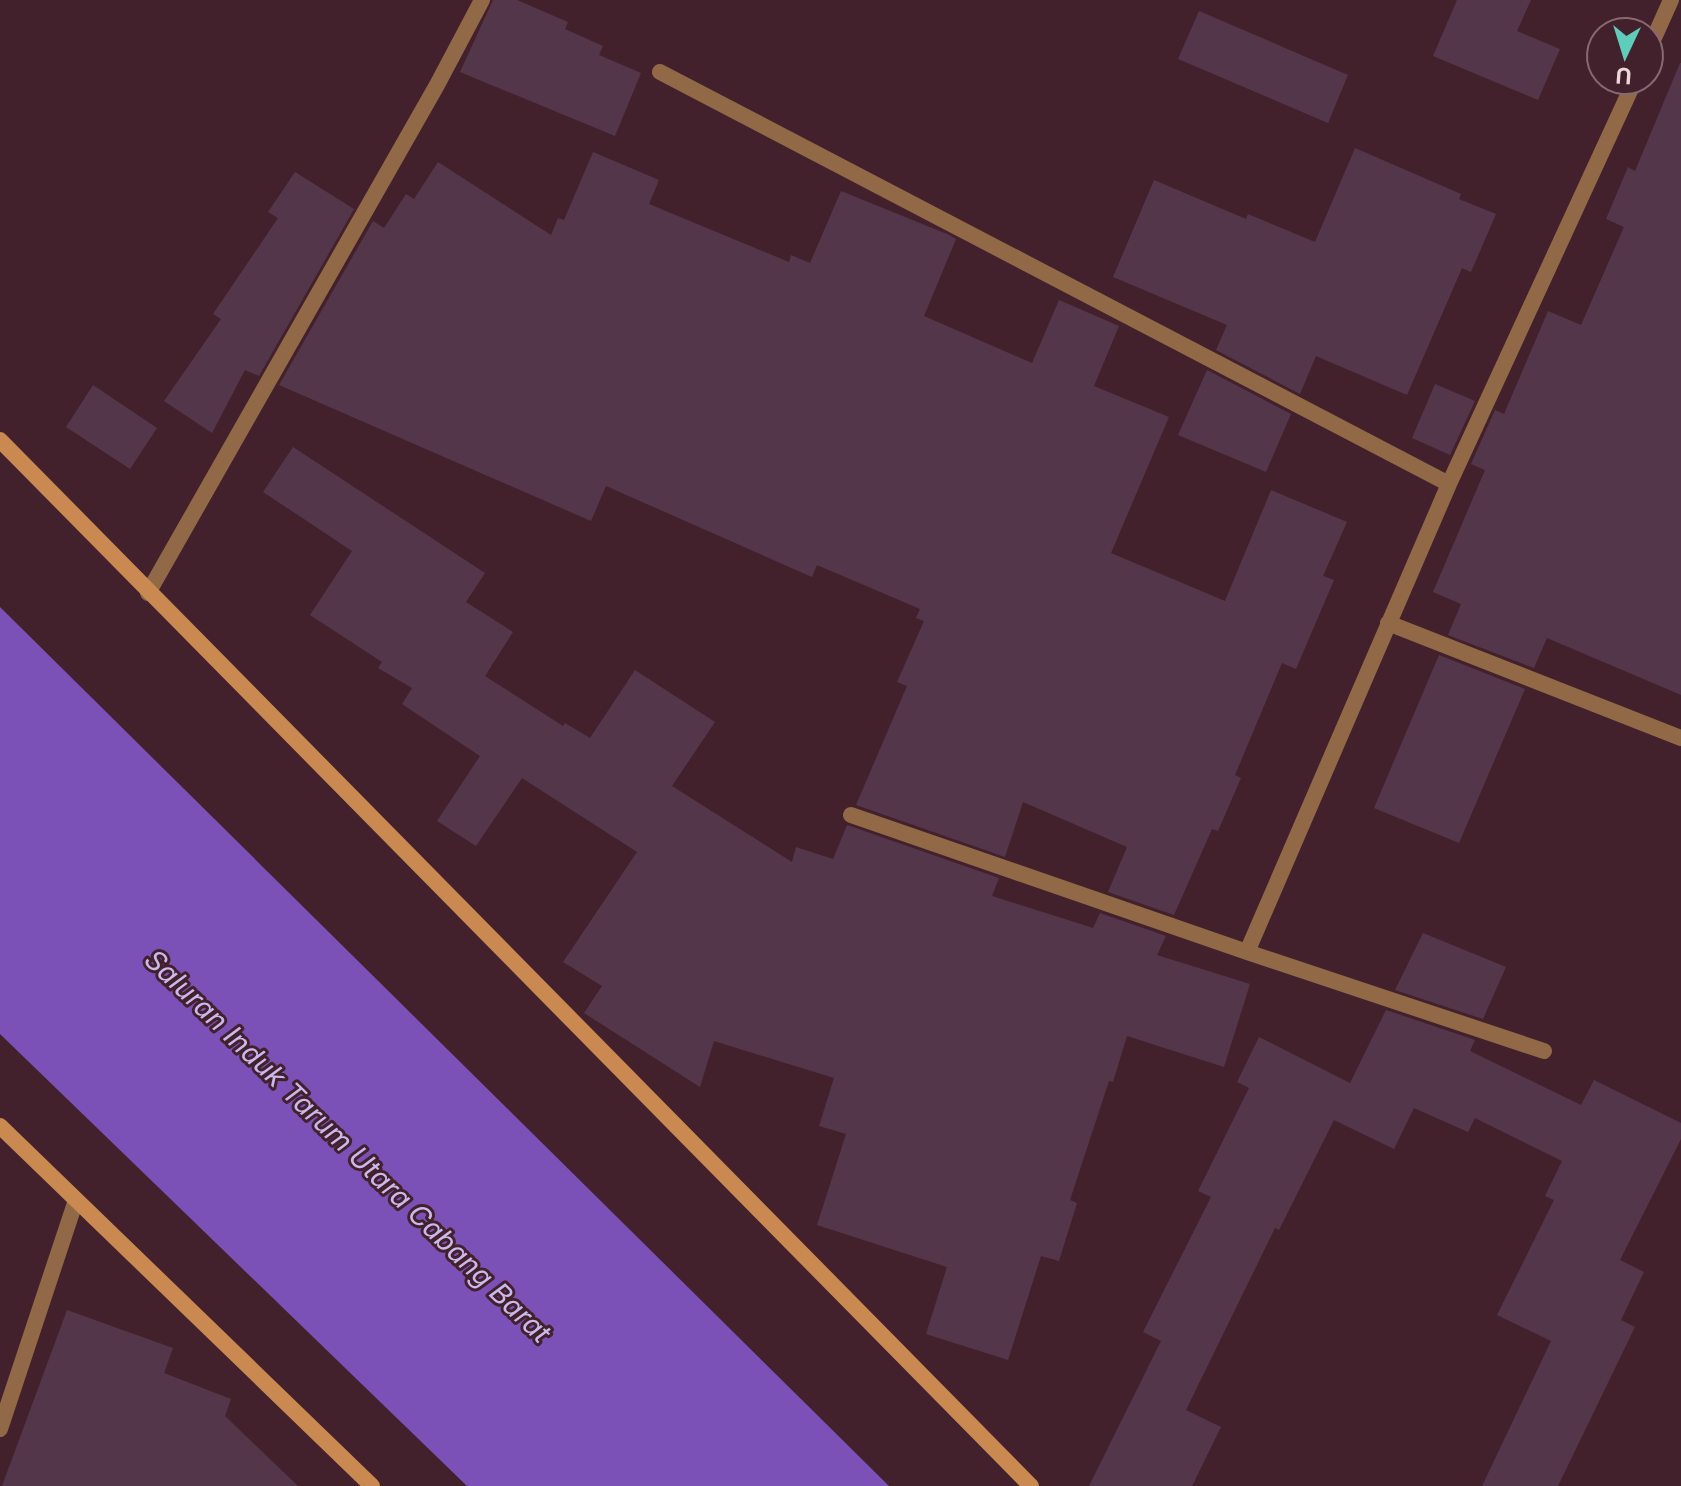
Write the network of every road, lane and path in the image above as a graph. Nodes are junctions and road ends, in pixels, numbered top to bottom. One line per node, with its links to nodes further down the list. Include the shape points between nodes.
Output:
1 (482, 0): 6 (street)
2 (660, 72): 5 (street)
3 (1628, 96): 5 (street)
4 (0, 440): 6 (street)
5 (1449, 484): 7 (street)
6 (148, 593): 16 (street)
7 (1388, 623): 8 (street); 10 (street)
8 (1681, 738)
9 (851, 815): 10 (street)
10 (1247, 952): 11 (street)
11 (1544, 1051)
12 (0, 1126): 13 (street)
13 (76, 1200): 14 (street); 15 (street)
14 (0, 1429)
15 (372, 1486)
16 (1031, 1486)

